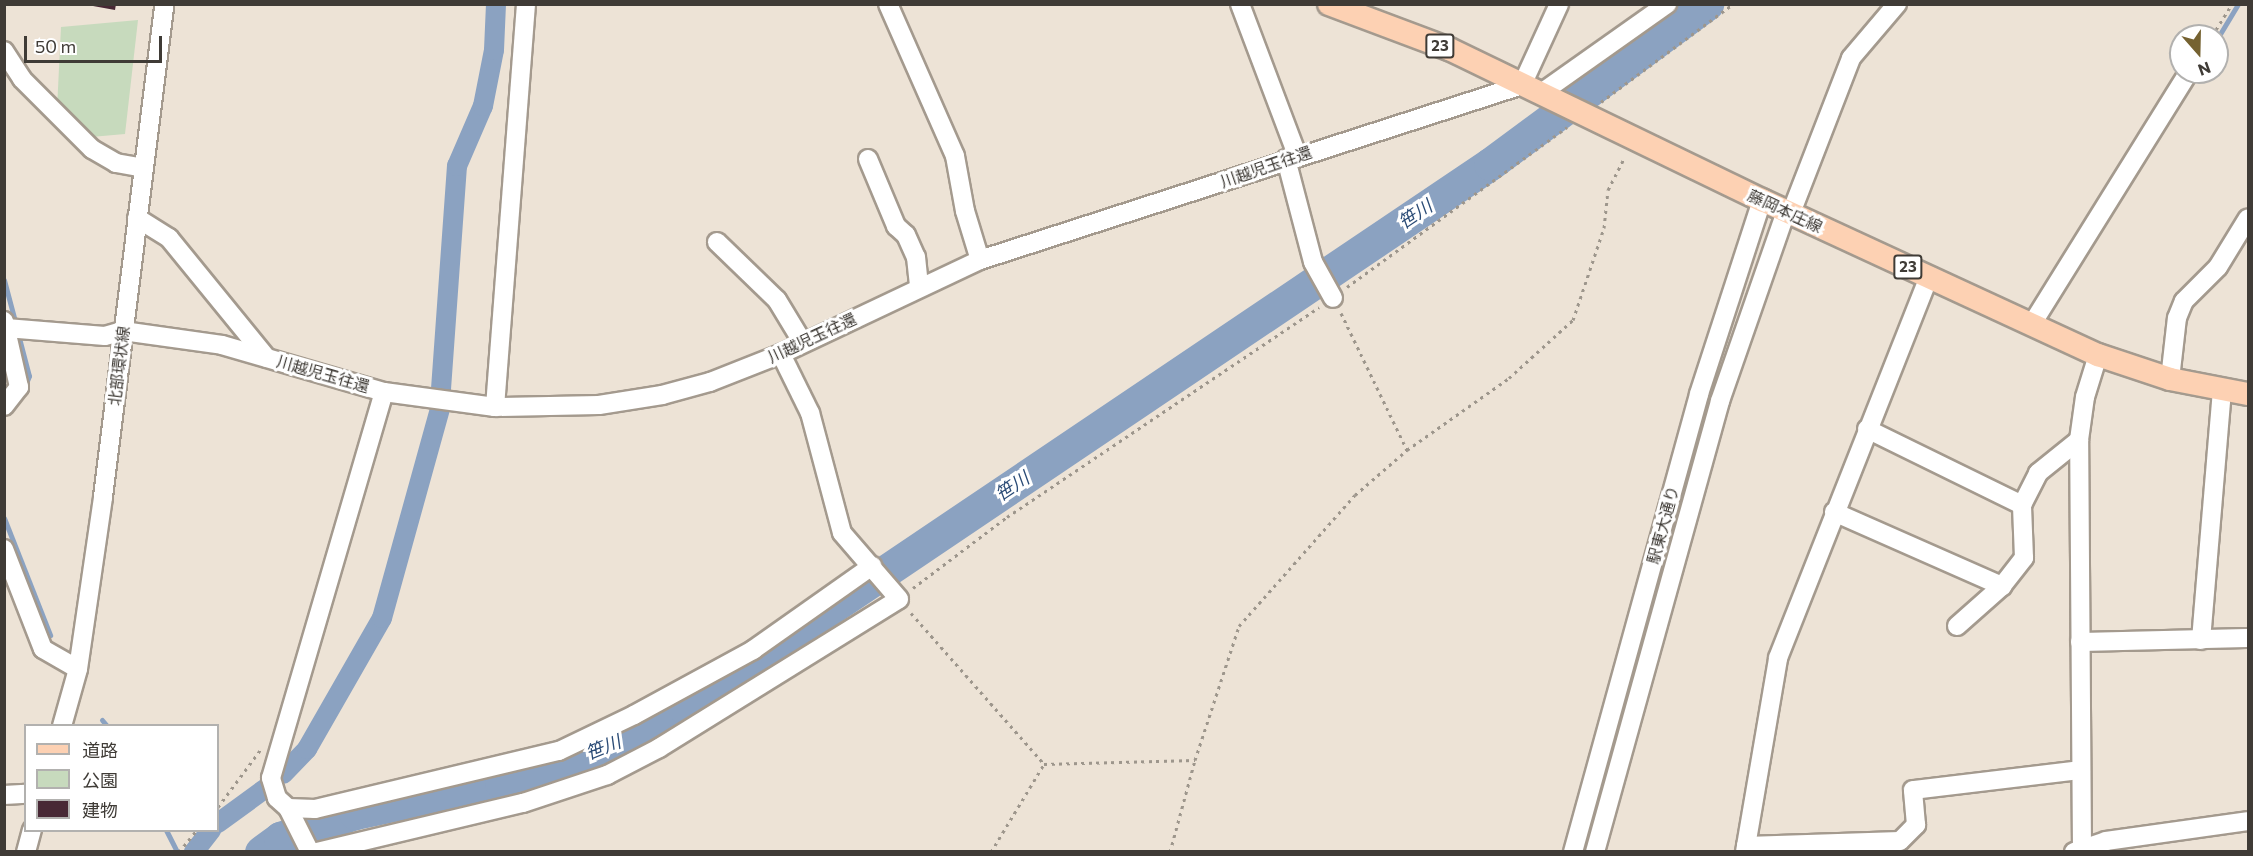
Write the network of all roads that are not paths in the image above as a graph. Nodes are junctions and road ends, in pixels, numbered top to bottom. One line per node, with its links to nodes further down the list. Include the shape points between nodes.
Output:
1 (164, 4): 14 (street, 北部環状線)
2 (526, 4): 36 (street)
3 (888, 4): 20 (street, via 955,156 965,211)
4 (1240, 4): 12 (street)
5 (1329, 4): 11 (main road, 藤岡本庄線 / 23, via 1449,49)
6 (1559, 4): 11 (street)
7 (1667, 4): 11 (street, 川越児玉往還)
8 (1897, 4): 16 (street, 駅東大通り, via 1851,58)
9 (4, 51): 14 (street, via 38,96 92,149 116,164)
10 (2182, 84): 25 (street)
11 (1536, 92): 12 (street, 川越児玉往還); 15 (main road, 藤岡本庄線 / 23)
12 (1292, 157): 20 (street, 川越児玉往還); 23 (street, via 1313,262)
13 (868, 159): 22 (street, via 896,226 906,235 916,257)
14 (144, 168): 17 (street, 北部環状線)
15 (1762, 200): 16 (main road, 藤岡本庄線 / 23); 62 (street, 駅東大通り, via 1699,394)
16 (1788, 212): 21 (main road, 藤岡本庄線 / 23); 63 (street, 駅東大通り, via 1720,401)
17 (137, 218): 26 (street, 北部環状線); 30 (street, 川越児玉往還, via 169,238)
18 (2248, 218): 31 (street, via 2218,267 2184,301 2177,318)
19 (717, 242): 27 (street, via 777,300)
20 (980, 260): 22 (street, 川越児玉往還)
21 (1929, 276): 25 (main road, 藤岡本庄線 / 23); 37 (street)
22 (919, 287): 27 (street, 川越児玉往還)
23 (1333, 298)
24 (5, 324): 26 (street, via 105,336); 35 (street, via 20,387)
25 (2032, 324): 29 (main road, 藤岡本庄線 / 23)
26 (123, 331): 30 (street, via 222,345); 48 (street, 北部環状線)
27 (803, 343): 28 (street, 川越児玉往還)
28 (781, 354): 36 (street, 川越児玉往還, via 710,382 662,395 599,405); 42 (street, via 810,413 832,483 842,532)
29 (2098, 355): 31 (main road, 藤岡本庄線 / 23); 38 (street, via 2085,397)
30 (267, 358): 33 (street, 川越児玉往還)
31 (2170, 379): 32 (main road, 藤岡本庄線 / 23)
32 (2222, 390): 34 (main road, 藤岡本庄線 / 23); 46 (street)
33 (384, 392): 36 (street, 川越児玉往還); 53 (street, via 271,778 277,798)
34 (2248, 394)
35 (4, 406)
36 (495, 407)
37 (1866, 429): 39 (street); 40 (street)
38 (2079, 440): 39 (street, via 2038,473); 47 (street)
39 (2022, 505): 43 (street, via 2024,558)
40 (1834, 512): 43 (street); 57 (street, via 1778,658)
41 (4, 549): 48 (street, via 43,650)
42 (872, 566): 53 (street, via 753,650 559,751); 61 (street, via 896,597 659,748 607,775 524,803)
43 (2002, 586): 44 (street)
44 (1957, 626)
45 (2248, 638): 46 (street)
46 (2201, 640): 47 (street)
47 (2080, 642): 50 (street)
48 (78, 669): 49 (street, 北部環状線)
49 (63, 724)
50 (2081, 770): 56 (street, via 1913,790 1916,825); 58 (street)
51 (4, 795): 52 (street)
52 (24, 795)
53 (291, 814): 60 (street)
54 (2248, 822): 58 (street, via 2204,825)
55 (32, 832): 59 (street)
56 (1901, 846): 57 (street)
57 (1745, 849)
58 (2078, 850)
59 (26, 852)
60 (310, 852)
61 (317, 852)
62 (1573, 852)
63 (1595, 852)

